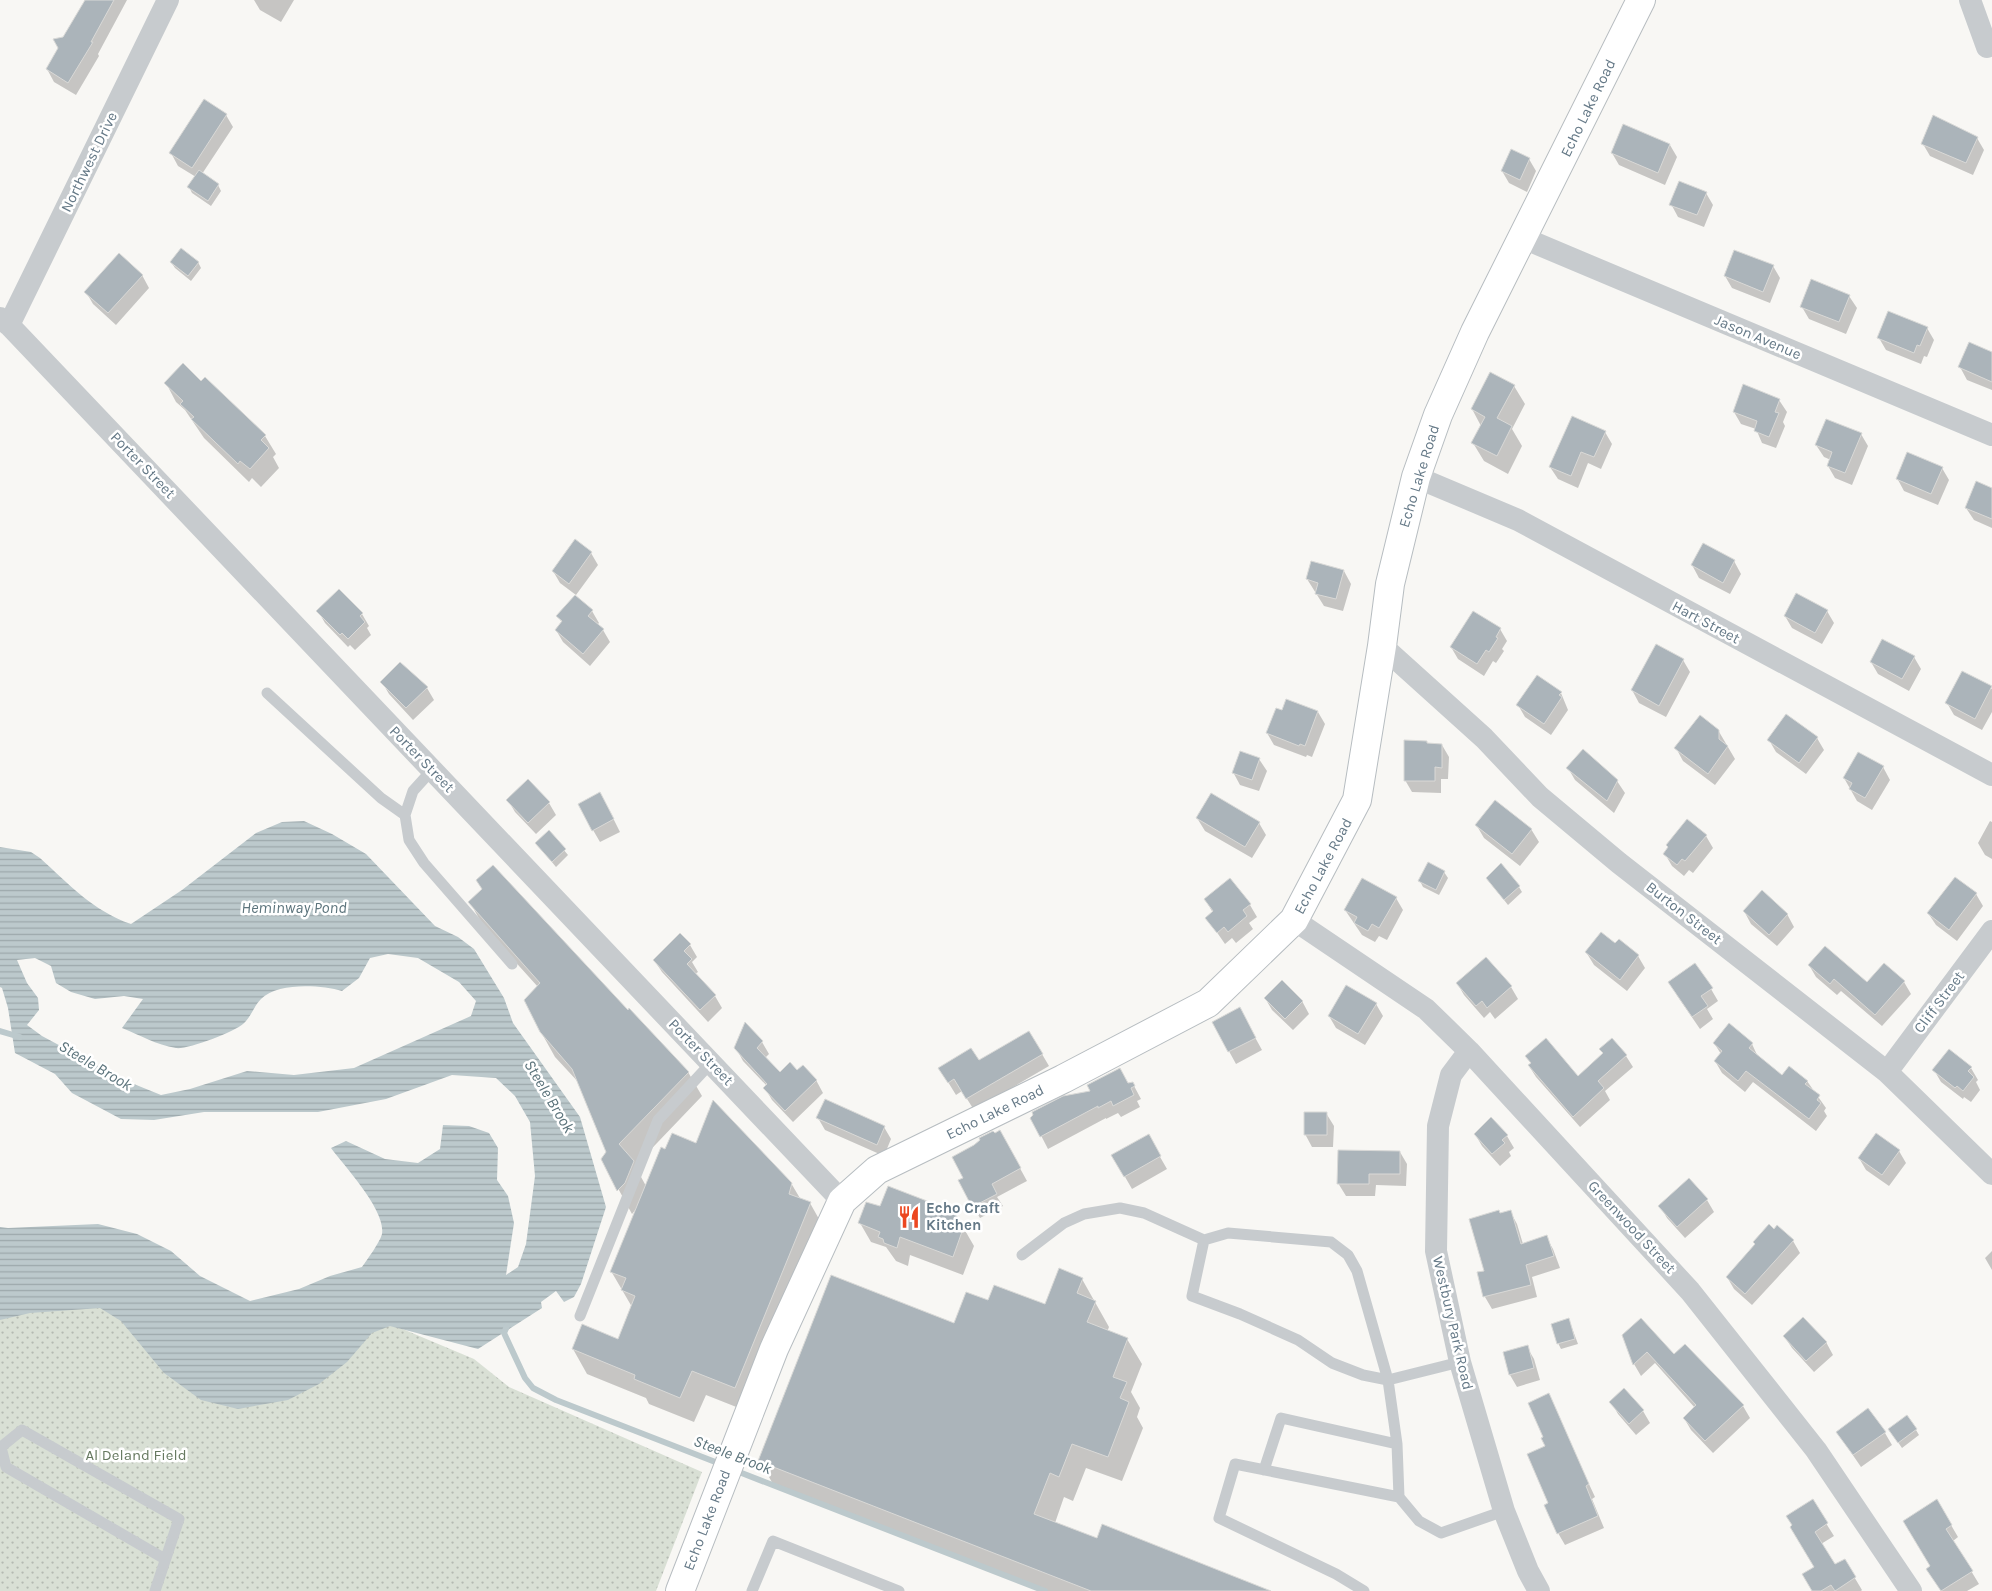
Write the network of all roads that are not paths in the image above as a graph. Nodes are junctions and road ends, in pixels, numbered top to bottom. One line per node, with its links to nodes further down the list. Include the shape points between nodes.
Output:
1 (168, 0): 6 (street, Northwest Drive)
2 (1641, 0): 5 (main road, Echo Lake Road)
3 (1970, 0): 4 (street)
4 (1987, 47)
5 (1523, 238): 7 (street, Jason Avenue); 8 (main road, Echo Lake Road, via 1442,407)
6 (4, 321): 11 (street, Porter Street)
7 (1992, 436)
8 (1416, 477): 9 (main road, Echo Lake Road, via 1390,584); 12 (street, Hart Street, via 1518,520)
9 (1382, 646): 14 (main road, Echo Lake Road, via 1357,800); 19 (street, Burton Street, via 1484,738 1540,797)
10 (267, 693): 13 (lane, via 381,798)
11 (432, 770): 13 (lane, via 413,792); 18 (street, Porter Street)
12 (1992, 776)
13 (406, 815): 16 (lane, via 408,840 424,863)
14 (1294, 920): 17 (street, Greenwood Street, via 1426,1008); 21 (main road, Echo Lake Road, via 1208,1003 1063,1079 877,1170)
15 (1992, 931): 19 (street, Cliff Street)
16 (512, 964)
17 (1469, 1051): 25 (street, Westbury Park Road, via 1451,1075 1438,1126 1436,1252); 38 (street, Greenwood Street, via 1690,1291 1816,1450)
18 (711, 1063): 21 (street, Porter Street); 24 (lane, via 658,1120)
19 (1887, 1072): 20 (street, Burton Street)
20 (1992, 1174)
21 (842, 1201): 33 (main road, Echo Lake Road, via 774,1348)
22 (1204, 1240): 23 (lane, via 1144,1213 1120,1208 1084,1214); 26 (lane, via 1192,1296 1298,1340 1332,1362 1363,1375); 26 (lane, via 1228,1233 1331,1242 1348,1255 1357,1271)
23 (1022, 1254)
24 (580, 1316)
25 (1460, 1362): 26 (lane); 30 (street, Westbury Park Road)
26 (1388, 1380): 27 (lane)
27 (1397, 1444): 28 (lane, via 1281,1418); 29 (lane)
28 (1264, 1470): 29 (lane); 36 (lane, via 1235,1464 1219,1518 1336,1574)
29 (1399, 1497): 30 (lane, via 1419,1522 1441,1533)
30 (1504, 1511): 37 (street, Westbury Park Road)
31 (166, 1559): 31 (lane, via 6,1467 1,1447 22,1430 178,1519); 32 (lane)
32 (155, 1591)
33 (680, 1591)
34 (752, 1591): 35 (lane, via 773,1540)
35 (899, 1591)
36 (1364, 1591)
37 (1539, 1591)
38 (1911, 1591)

